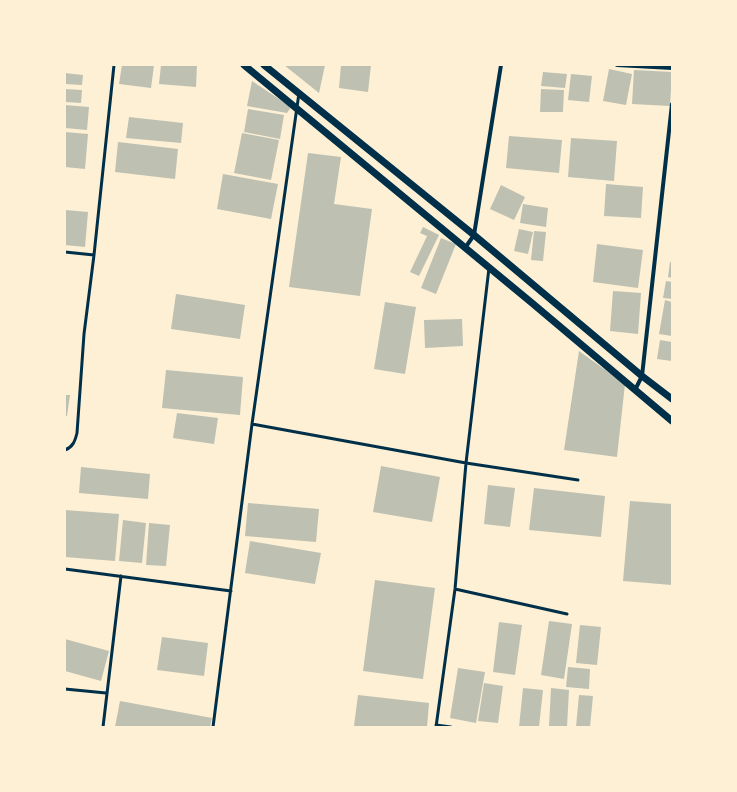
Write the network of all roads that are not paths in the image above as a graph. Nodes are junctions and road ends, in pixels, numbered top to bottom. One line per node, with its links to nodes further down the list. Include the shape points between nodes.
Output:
1 (114, 65): 15 (lane)
2 (244, 65): 9 (street)
3 (264, 65): 7 (street)
4 (501, 65): 12 (street)
5 (617, 65): 6 (street)
6 (672, 68)
7 (298, 93): 9 (lane); 10 (street)
8 (672, 104): 17 (street)
9 (297, 109): 11 (street); 21 (lane)
10 (401, 176): 11 (street); 12 (street)
11 (392, 188): 13 (street)
12 (474, 235): 13 (street); 17 (street)
13 (466, 248): 16 (street)
14 (65, 252): 15 (lane)
15 (94, 255): 22 (lane, via 84,334 77,433 74,443)
16 (489, 268): 18 (street); 23 (lane)
17 (642, 376): 18 (street); 19 (street)
18 (635, 390): 20 (street)
19 (672, 398)
20 (672, 422)
21 (252, 424): 23 (lane); 28 (lane)
22 (65, 450)
23 (466, 463): 24 (lane); 27 (lane)
24 (578, 480)
25 (65, 569): 26 (lane)
26 (121, 576): 28 (lane); 31 (lane)
27 (455, 589): 29 (lane); 32 (lane)
28 (231, 591): 34 (lane)
29 (567, 614)
30 (65, 689): 31 (lane)
31 (106, 693): 33 (lane)
32 (436, 726): 35 (lane)
33 (103, 727)
34 (213, 727)
35 (451, 727)

